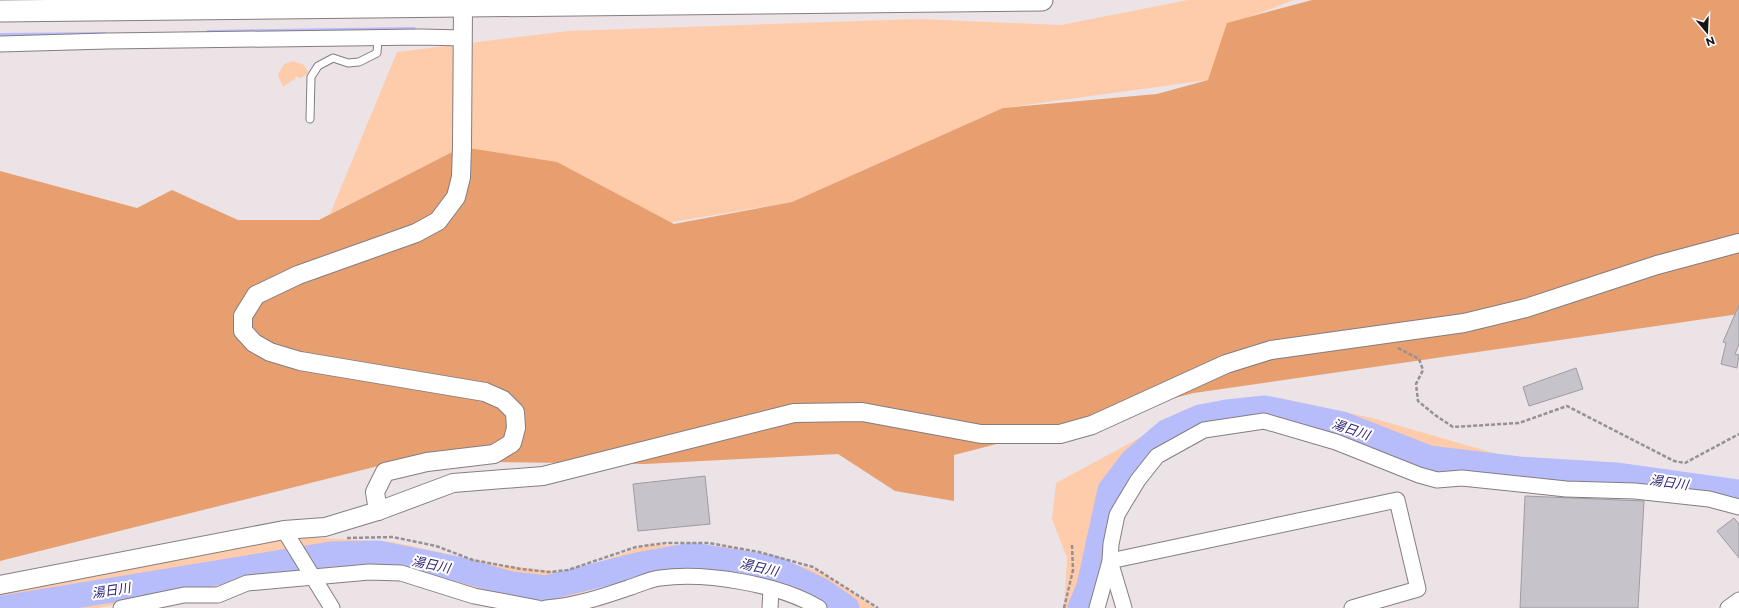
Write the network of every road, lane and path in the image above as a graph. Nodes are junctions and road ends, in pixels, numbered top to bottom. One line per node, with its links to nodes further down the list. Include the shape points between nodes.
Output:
1 (1042, 0): 2 (main road)
2 (463, 7): 3 (main road); 5 (street)
3 (0, 11)
4 (378, 38): 5 (street); 6 (street); 7 (lane, via 378,51 372,57 353,63 333,58 314,70 311,80)
5 (463, 38): 12 (street, via 461,177 456,197 438,221 416,233 270,287 256,295 242,316 243,331 254,343 270,352 300,361 485,392 503,400 515,412 516,428 512,443 494,454 427,462 384,472 375,492)
6 (0, 44)
7 (310, 119)
8 (1739, 243): 9 (street, via 1657,265 1526,308 1464,323)
9 (1373, 335): 10 (path, via 1419,359 1422,370 1416,384 1418,401 1453,427 1519,423 1567,406 1674,461 1685,464); 12 (street, via 1271,350 1226,364 1092,425 1060,434 982,434 862,412 794,413 543,476 453,483)
10 (1739, 434)
11 (1739, 507): 16 (street, via 1709,499 1635,491 1566,489 1462,478 1437,480 1336,442 1264,421 1204,430 1157,456 1138,480 1117,514)
12 (378, 511): 13 (street, via 325,527)
13 (284, 530): 17 (street); 18 (street)
14 (344, 538): 27 (path, via 393,537 436,546 472,560 549,572 568,570 636,546 709,543 759,552 813,567)
15 (1072, 545): 28 (path, via 1073,570)
16 (1110, 561): 29 (street); 30 (street); 31 (street, via 1397,500 1418,589)
17 (313, 577): 21 (street, via 247,583 218,595 184,595); 22 (street); 23 (street, via 369,572 401,573 474,596)
18 (0, 585)
19 (771, 589): 24 (street, via 701,577 659,578 582,604); 25 (street); 26 (street, via 802,598)
20 (1739, 600): 32 (street)
21 (121, 608)
22 (332, 608)
23 (538, 608)
24 (546, 608)
25 (770, 608)
26 (819, 608)
27 (878, 608)
28 (1064, 608)
29 (1097, 608)
30 (1124, 608)
31 (1354, 608)
32 (1728, 608)

